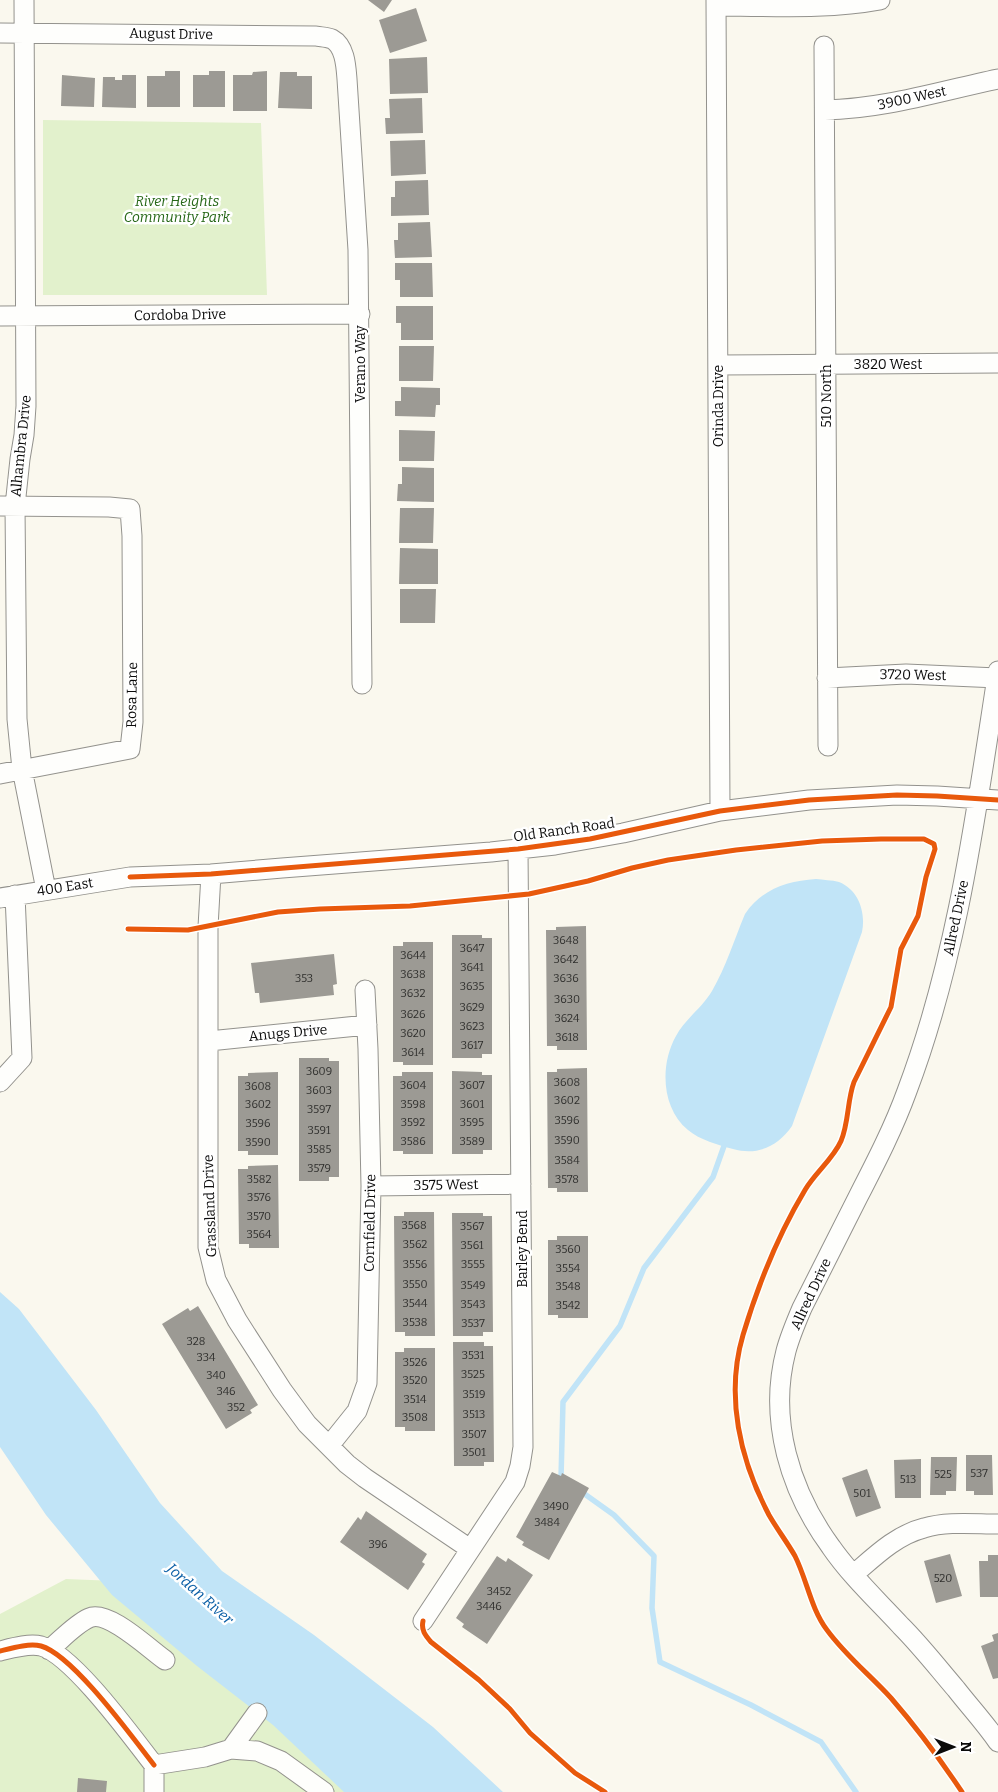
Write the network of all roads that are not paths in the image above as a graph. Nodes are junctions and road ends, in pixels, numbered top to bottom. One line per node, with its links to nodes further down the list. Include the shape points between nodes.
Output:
1 (24, 0): 5 (street, Alhambra Drive)
2 (880, 0): 3 (street, via 823,6)
3 (716, 3): 15 (street, Orinda Drive)
4 (0, 33): 5 (street, August Drive)
5 (24, 33): 6 (street, August Drive, via 316,36 332,39); 12 (street, Alhambra Drive)
6 (340, 46): 10 (street, Verano Way, via 347,79)
7 (824, 46): 9 (street, 510 North)
8 (998, 79): 9 (street, 3900 West, via 865,108)
9 (825, 110): 14 (street, 510 North)
10 (360, 314): 12 (street, Cordoba Drive); 19 (street, Verano Way)
11 (0, 316): 12 (street, Cordoba Drive)
12 (26, 316): 16 (street, Alhambra Drive, via 24,435)
13 (998, 363): 14 (street, 3820 West)
14 (826, 364): 15 (street, 3820 West); 18 (street, 510 North)
15 (718, 365): 25 (street, Orinda Drive)
16 (7, 506): 21 (street, Alhambra Drive); 21 (street, Rosa Lane, via 130,509 132,536 133,703 130,749)
17 (998, 676): 18 (street, 3720 West, via 906,674); 23 (street, Allred Drive)
18 (827, 678): 20 (street, 510 North)
19 (362, 684)
20 (828, 746)
21 (22, 769): 22 (street, Rosa Lane); 29 (street, Alhambra Drive)
22 (0, 774)
23 (978, 798): 24 (street, Old Ranch Road); 25 (street, Old Ranch Road, via 854,796); 40 (street, Allred Drive, via 950,949 915,1068 890,1132 802,1308 786,1352 782,1375 780,1421 796,1487 818,1529)
24 (998, 800)
25 (720, 811): 26 (street, Old Ranch Road, via 590,839)
26 (518, 849): 27 (street, Old Ranch Road); 35 (street, Barley Bend)
27 (211, 874): 28 (street, Old Ranch Road); 33 (street, Grassland Drive)
28 (130, 877): 29 (street, 400 East)
29 (46, 890): 30 (street, 400 East)
30 (8, 897): 34 (street, via 22,1058)
31 (365, 990): 32 (street, Cornfield Drive)
32 (367, 1025): 33 (street, Anugs Drive); 36 (street, Cornfield Drive)
33 (209, 1041): 37 (street, Grassland Drive, via 208,1247 216,1280 237,1320 282,1390)
34 (0, 1082)
35 (521, 1184): 36 (street, 3575 West); 39 (street, Barley Bend, via 523,1447 515,1482)
36 (371, 1186): 37 (street, Cornfield Drive, via 367,1383 357,1411)
37 (329, 1446): 39 (street, Grassland Drive, via 365,1478)
38 (998, 1524): 40 (street, via 939,1525 915,1530 884,1548)
39 (470, 1549): 41 (street, Barley Bend)
40 (853, 1575): 46 (street, Allred Drive)
41 (423, 1621)
42 (49, 1650): 43 (street, via 41,1646 20,1646); 44 (street, via 90,1617 96,1617 113,1621); 49 (street, via 64,1659 111,1710)
43 (0, 1652)
44 (165, 1660)
45 (257, 1713): 48 (street)
46 (993, 1723): 47 (street, Allred Drive)
47 (998, 1742)
48 (231, 1749): 49 (street, via 205,1757); 51 (street, via 257,1751 280,1762)
49 (154, 1765): 50 (street)
50 (154, 1792)
51 (324, 1792)

